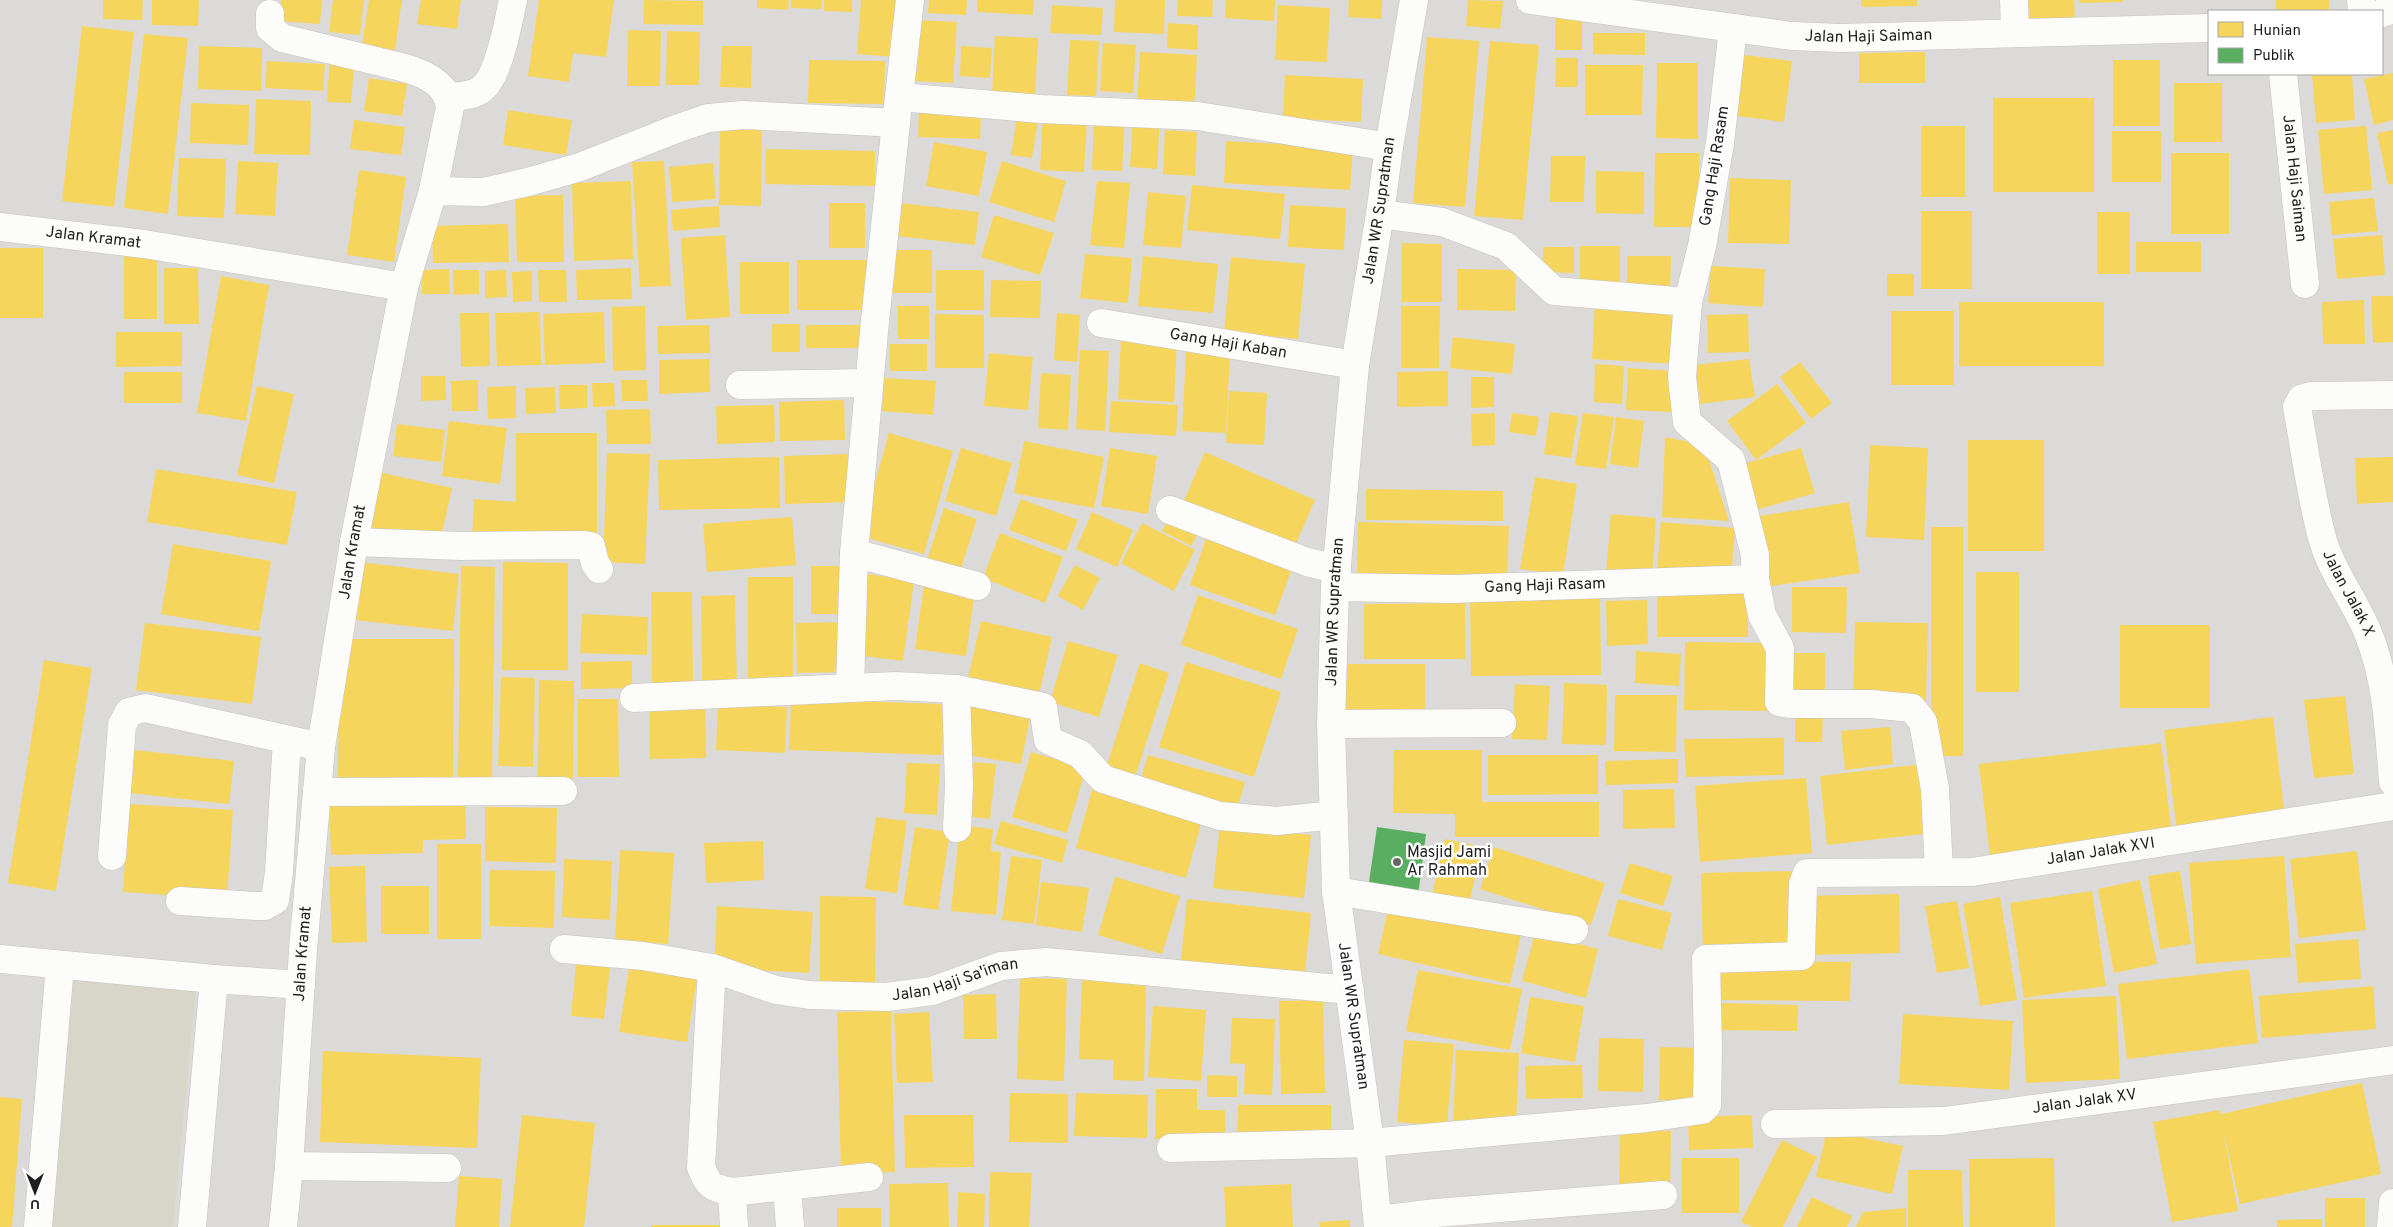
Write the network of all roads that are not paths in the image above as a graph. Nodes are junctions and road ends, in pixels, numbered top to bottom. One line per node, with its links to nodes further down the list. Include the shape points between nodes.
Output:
1 (513, 0): 11 (street, via 491,77 479,91)
2 (910, 0): 12 (street)
3 (1414, 0): 13 (street, Jalan WR Supratman)
4 (1530, 0): 7 (street, Jalan Haji Saiman)
5 (2014, 0): 9 (street)
6 (270, 14): 11 (street, via 270,28 282,38 422,73 442,87)
7 (1734, 28): 9 (street, Jalan Haji Saiman, via 1791,36 1841,38); 19 (street, Gang Haji Rasam, via 1720,143 1702,246)
8 (2208, 28): 9 (street, Jalan Haji Saiman)
9 (2015, 33)
10 (2283, 75): 17 (street, Jalan Haji Saiman)
11 (448, 97): 14 (street, via 450,108)
12 (898, 110): 13 (street, via 1041,109 1198,116); 14 (street, via 708,118 580,167 528,182 483,192); 22 (street)
13 (1388, 147): 15 (street, Jalan WR Supratman)
14 (433, 191): 18 (street)
15 (1380, 214): 19 (street, via 1442,222 1506,246 1554,291); 21 (street, Jalan WR Supratman)
16 (0, 227): 18 (street, Jalan Kramat, via 144,244)
17 (2305, 284)
18 (404, 287): 26 (street, Jalan Kramat)
19 (1688, 302): 30 (street, Gang Haji Rasam, via 1682,377 1687,422 1731,460 1755,556)
20 (1101, 323): 21 (street, Gang Haji Kaban)
21 (1355, 365): 29 (street, Jalan WR Supratman)
22 (869, 382): 23 (street); 27 (street)
23 (740, 385)
24 (2393, 394): 39 (street, Jalan Jalak X, via 2311,396 2301,398 2297,407 2323,541 2336,573 2368,632 2380,671)
25 (1170, 510): 29 (street, Gang Haji Rasam, via 1307,562)
26 (354, 542): 28 (street, via 461,546 584,545 591,546); 38 (street, Jalan Kramat)
27 (854, 553): 31 (street); 32 (street)
28 (599, 569)
29 (1336, 578): 30 (street, Gang Haji Rasam, via 1454,589); 36 (street, Jalan WR Supratman)
30 (1755, 580): 46 (street, Gang Haji Rasam, via 1762,615 1780,648 1779,702 1912,708 1922,722 1934,789)
31 (977, 586)
32 (850, 687): 33 (street); 34 (street)
33 (956, 689): 43 (street, via 1043,707 1048,740 1080,754 1103,779 1220,816 1277,821); 44 (street)
34 (634, 698)
35 (1502, 723): 36 (street)
36 (1331, 724): 43 (street, Jalan WR Supratman)
37 (287, 740): 38 (street); 45 (street, via 145,708 129,712 122,725); 48 (street, via 276,900 265,906)
38 (321, 747): 41 (street, Jalan Kramat)
39 (2393, 782)
40 (563, 791): 41 (street)
41 (317, 792): 55 (street, Jalan Kramat)
42 (2393, 806): 46 (street, Jalan Jalak XVI, via 1972,872)
43 (1334, 815): 47 (street, Jalan WR Supratman)
44 (957, 828)
45 (112, 856)
46 (1938, 872): 59 (street, Jalan Jalak XVI, via 1807,873 1803,884 1802,956 1706,959 1707,1105 1702,1110 1647,1118)
47 (1336, 890): 49 (street); 56 (street, Jalan WR Supratman)
48 (180, 901)
49 (1574, 930)
50 (564, 949): 53 (street, Jalan Haji Sa'iman, via 643,956)
51 (0, 959): 52 (street)
52 (60, 965): 54 (street); 69 (street)
53 (712, 968): 56 (street, Jalan Haji Sa'iman, via 776,990 810,995 887,997 932,991 1001,966 1046,962); 65 (street, via 701,1167 707,1183)
54 (214, 979): 55 (street); 70 (street)
55 (301, 985): 61 (street, Jalan Kramat)
56 (1350, 990): 59 (street, Jalan WR Supratman)
57 (2393, 1060): 58 (street, Jalan Jalak XV, via 1944,1120)
58 (1775, 1124)
59 (1370, 1143): 60 (street); 68 (street, Jalan WR Supratman)
60 (1171, 1148)
61 (289, 1166): 62 (street); 71 (street, Jalan Kramat)
62 (447, 1168)
63 (869, 1177): 64 (street)
64 (787, 1186): 65 (street); 73 (street)
65 (732, 1192): 72 (street)
66 (1663, 1195): 68 (street, via 1436,1213)
67 (2393, 1203): 74 (street)
68 (1378, 1224)
69 (38, 1227)
70 (192, 1227)
71 (282, 1227)
72 (734, 1227)
73 (790, 1227)
74 (2392, 1227)

